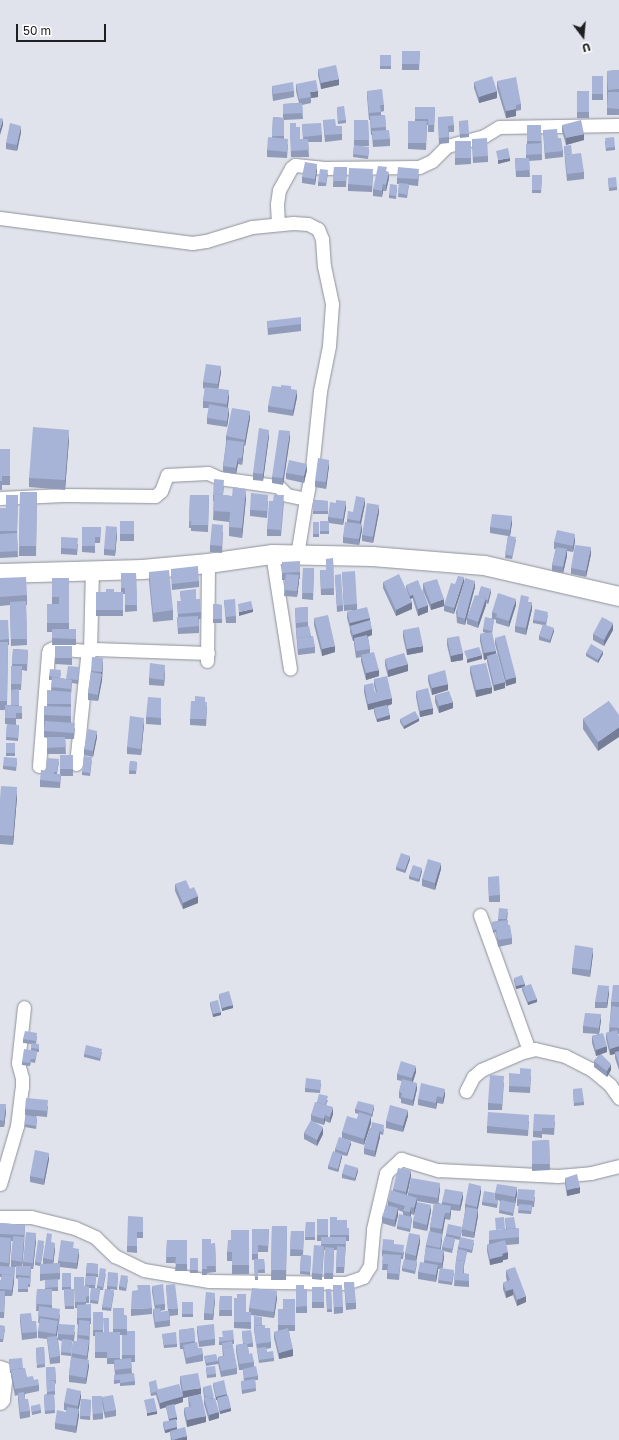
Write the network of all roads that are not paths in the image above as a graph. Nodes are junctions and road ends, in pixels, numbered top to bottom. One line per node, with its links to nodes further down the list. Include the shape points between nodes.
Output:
1 (619, 125): 3 (street, via 499,127 484,136 447,146 432,161 419,167 295,166 291,168 279,190)
2 (0, 218): 3 (street, via 192,242 206,241 252,227)
3 (278, 223): 5 (street, via 308,224 318,229 322,239 324,266 332,304 329,346 320,391 312,469)
4 (0, 498): 5 (street, via 63,495 155,496 161,492 167,475 208,473 219,478 279,487 287,495)
5 (306, 499): 7 (street)
6 (272, 554): 7 (main road); 8 (main road); 13 (street)
7 (297, 555): 11 (main road, via 372,556 484,565)
8 (208, 563): 9 (main road, via 142,569); 12 (street, via 208,657 94,649)
9 (92, 570): 10 (main road); 12 (street)
10 (0, 573)
11 (619, 596)
12 (90, 651): 14 (street, via 53,648 49,650); 15 (street)
13 (290, 669)
14 (42, 724): 15 (street); 17 (street)
15 (81, 726): 16 (street)
16 (76, 764)
17 (40, 766)
18 (480, 915): 20 (street)
19 (24, 1007): 24 (street, via 18,1060 23,1081 17,1126)
20 (529, 1050): 21 (street, via 481,1070 473,1077); 22 (street, via 542,1050 578,1062 603,1078)
21 (466, 1091)
22 (619, 1098)
23 (619, 1166): 25 (street, via 591,1173 558,1176 438,1170 401,1159 386,1173 373,1229 370,1266 363,1277 346,1283 209,1281 144,1270 115,1256 95,1237 75,1228 31,1217)
24 (0, 1184)
25 (0, 1217)
26 (0, 1367): 27 (street, via 5,1369 6,1374 3,1400)
27 (0, 1403)

